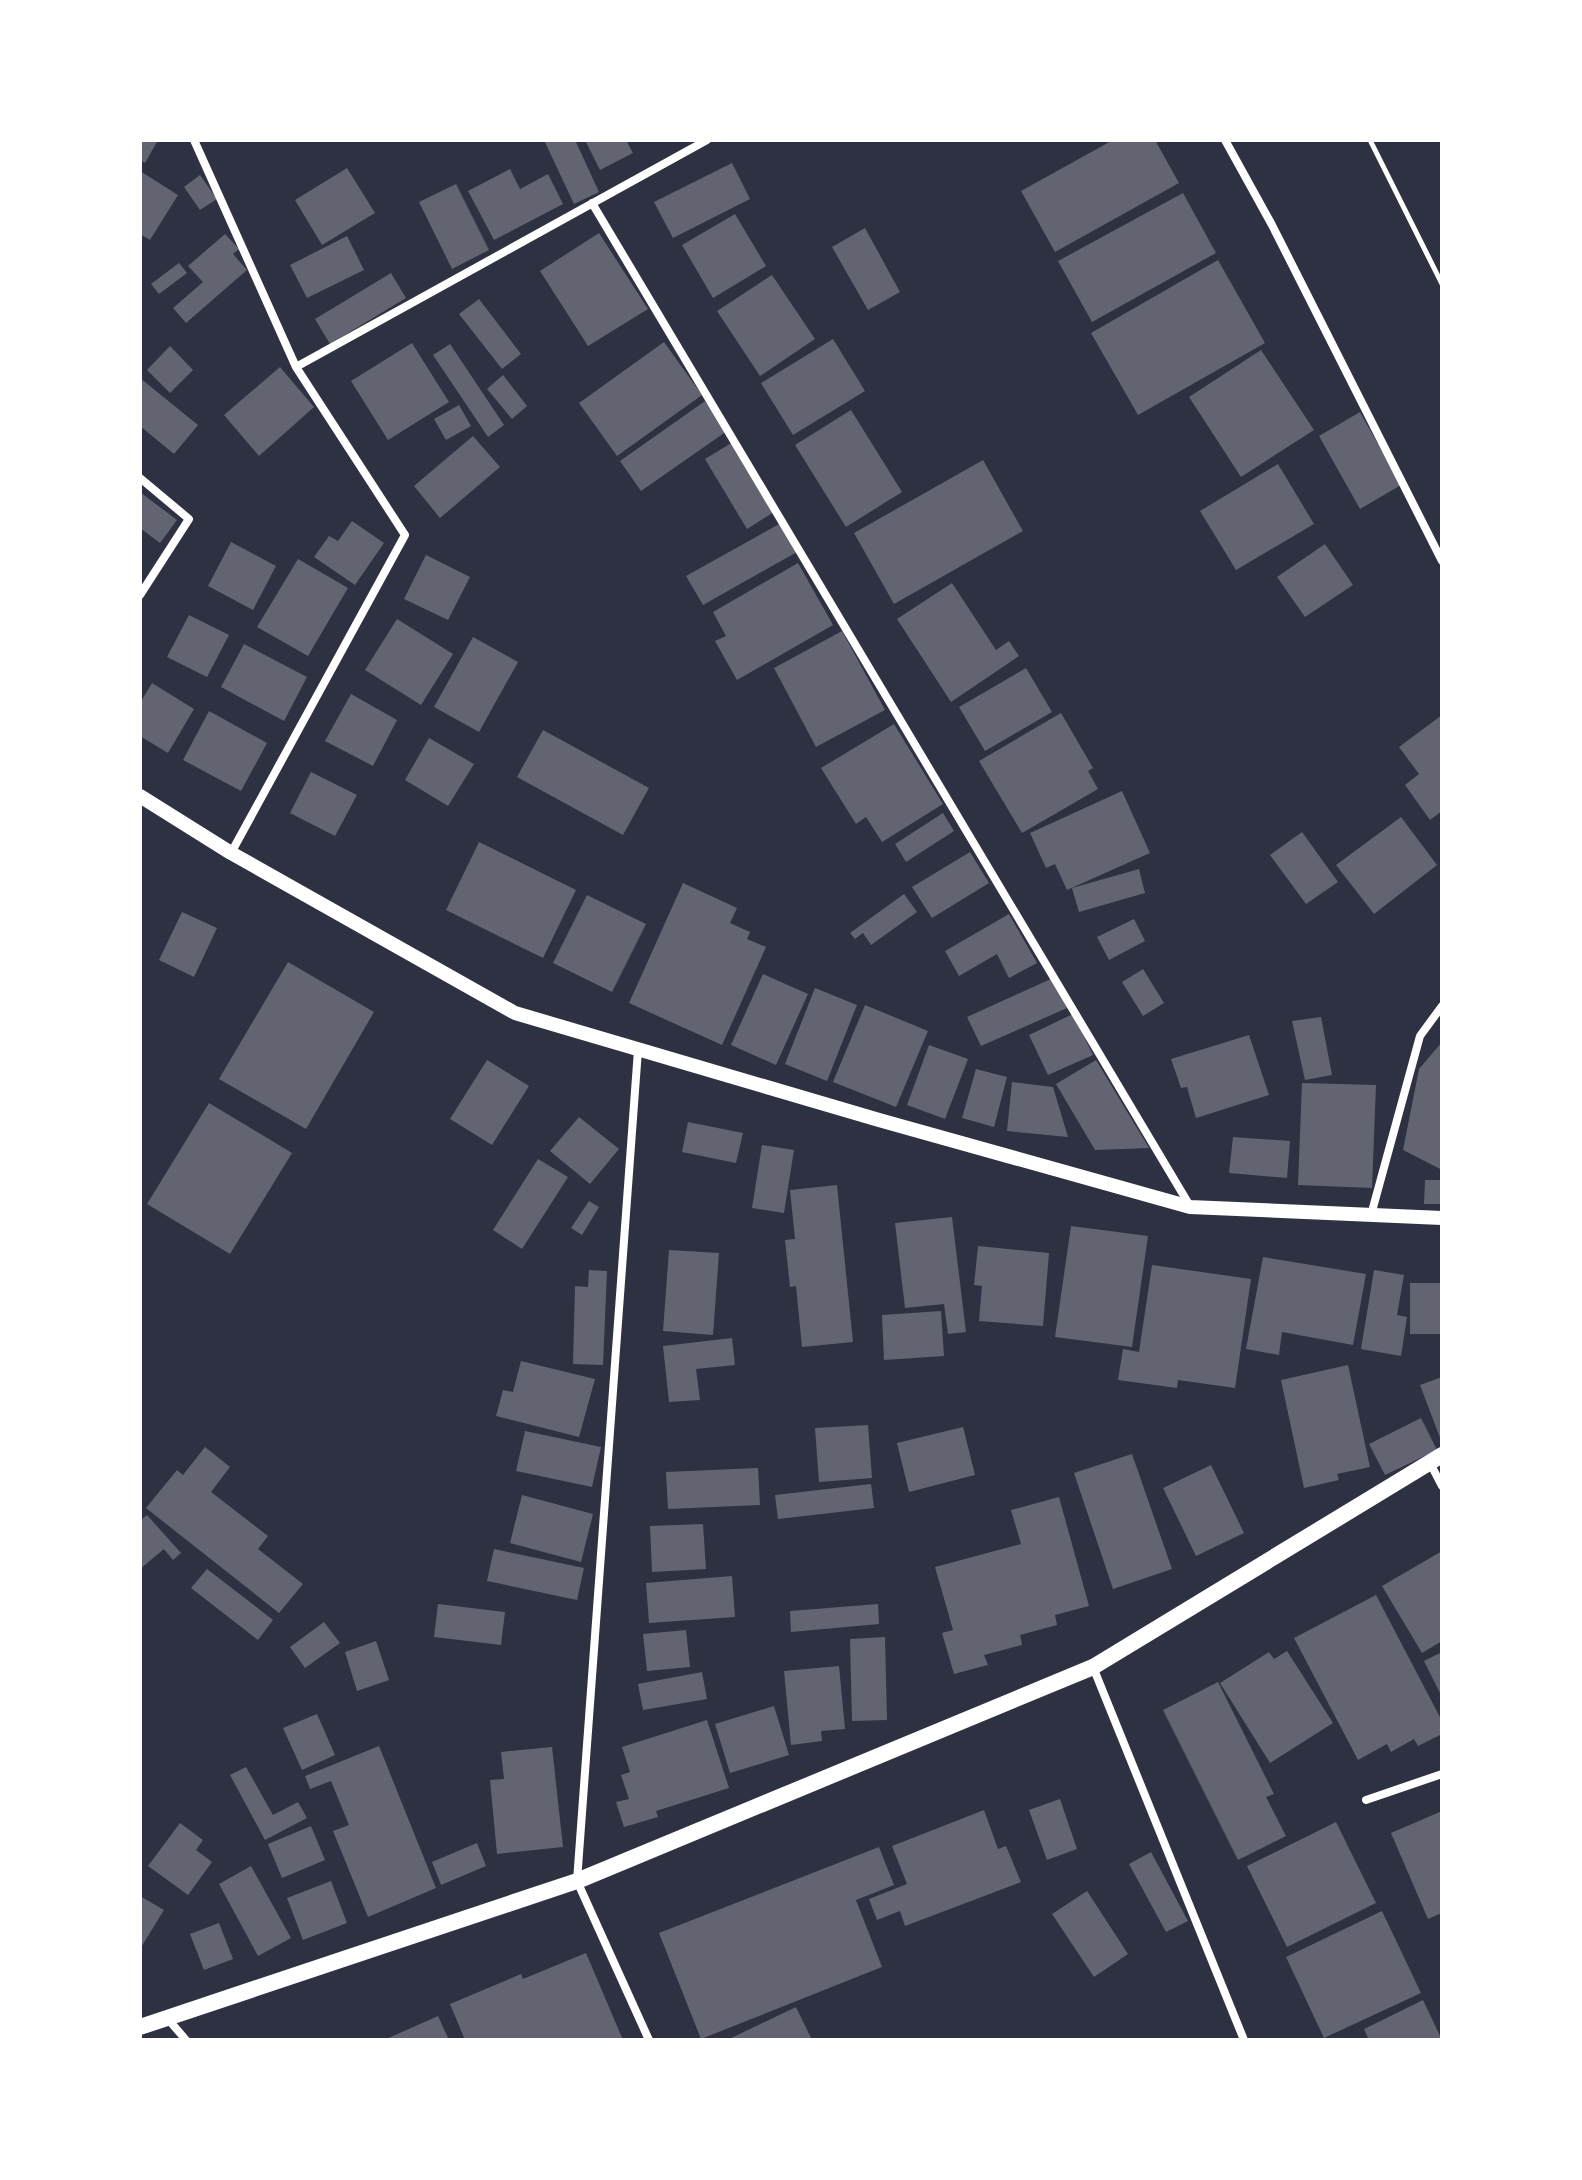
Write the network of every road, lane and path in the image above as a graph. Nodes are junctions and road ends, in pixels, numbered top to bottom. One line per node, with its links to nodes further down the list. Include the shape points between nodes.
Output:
1 (194, 140): 7 (street)
2 (707, 140): 5 (street)
3 (1225, 140): 9 (street)
4 (1370, 140): 6 (path)
5 (592, 203): 7 (street); 15 (street)
6 (1442, 284)
7 (296, 367): 12 (street, via 405,535)
8 (140, 478): 10 (street, via 189,519)
9 (1442, 561)
10 (140, 595)
11 (140, 796): 12 (street)
12 (231, 853): 14 (street, via 515,1013)
13 (1442, 1006): 16 (street, via 1420,1036)
14 (638, 1050): 15 (street); 23 (street)
15 (1190, 1207): 16 (street)
16 (1371, 1215): 17 (street)
17 (1442, 1218)
18 (1436, 1459): 19 (street); 20 (main road)
19 (1442, 1486)
20 (1093, 1667): 23 (main road); 28 (street)
21 (1442, 1774): 22 (street)
22 (1366, 1800)
23 (577, 1881): 24 (main road); 27 (street)
24 (167, 2018): 25 (main road); 26 (street)
25 (140, 2027)
26 (186, 2040)
27 (649, 2040)
28 (1244, 2040)

